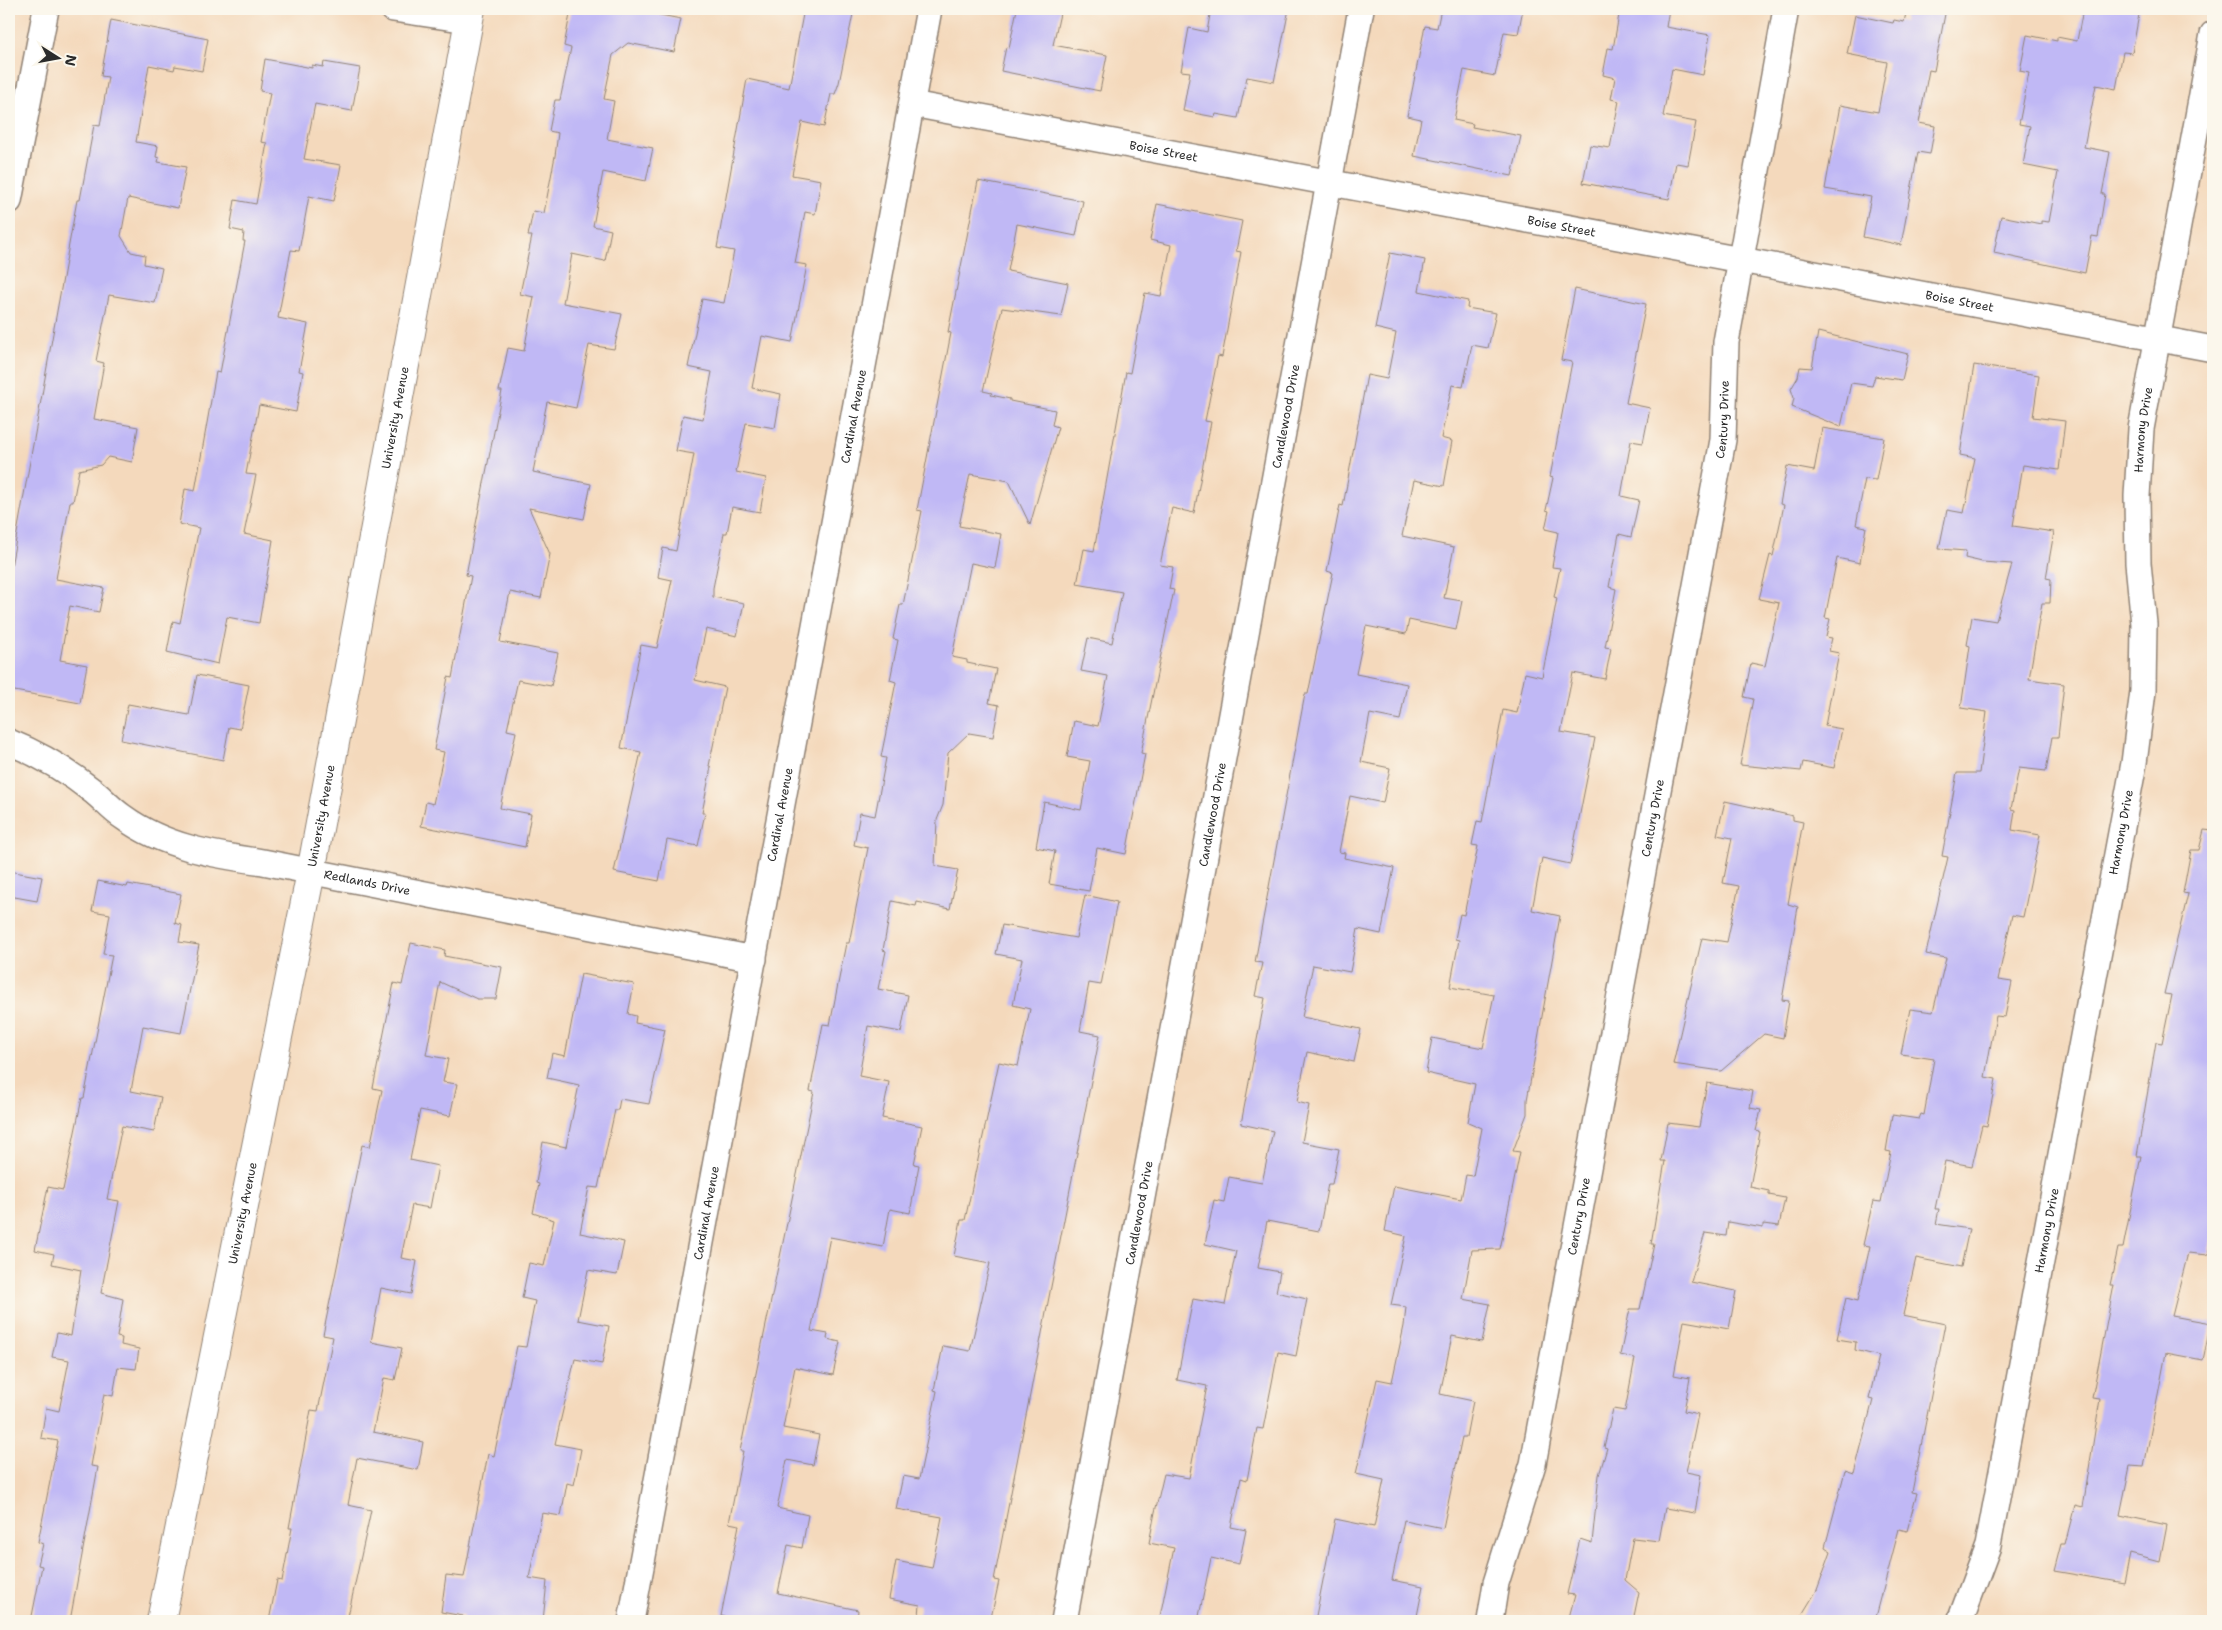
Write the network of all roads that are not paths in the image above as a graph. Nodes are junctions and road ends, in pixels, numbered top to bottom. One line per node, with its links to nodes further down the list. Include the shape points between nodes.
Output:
1 (46, 9): 10 (street)
2 (393, 9): 6 (street)
3 (929, 9): 8 (street, Cardinal Avenue)
4 (1361, 9): 9 (street, Candlewood Drive)
5 (1786, 9): 11 (street, Century Drive)
6 (469, 14): 15 (street, University Avenue)
7 (2213, 34): 12 (street, Harmony Drive)
8 (912, 104): 9 (street, Boise Street); 16 (street, Cardinal Avenue)
9 (1329, 184): 11 (street, Boise Street); 19 (street, Candlewood Drive)
10 (9, 201)
11 (1740, 262): 12 (street, Boise Street); 20 (street, Century Drive, via 1726,342 1721,449 1533,1464 1496,1583)
12 (2157, 338): 13 (street, Boise Street); 21 (street, Harmony Drive, via 2141,429 2136,496 2144,624 2143,691 2134,763 1988,1546)
13 (2213, 349)
14 (9, 742): 15 (street, Redlands Drive, via 65,771 123,818 162,839 205,854)
15 (311, 872): 16 (street, Redlands Drive); 17 (street, University Avenue)
16 (754, 959): 18 (street, Cardinal Avenue)
17 (161, 1621)
18 (631, 1621)
19 (1064, 1621)
20 (1490, 1621)
21 (1960, 1621)

